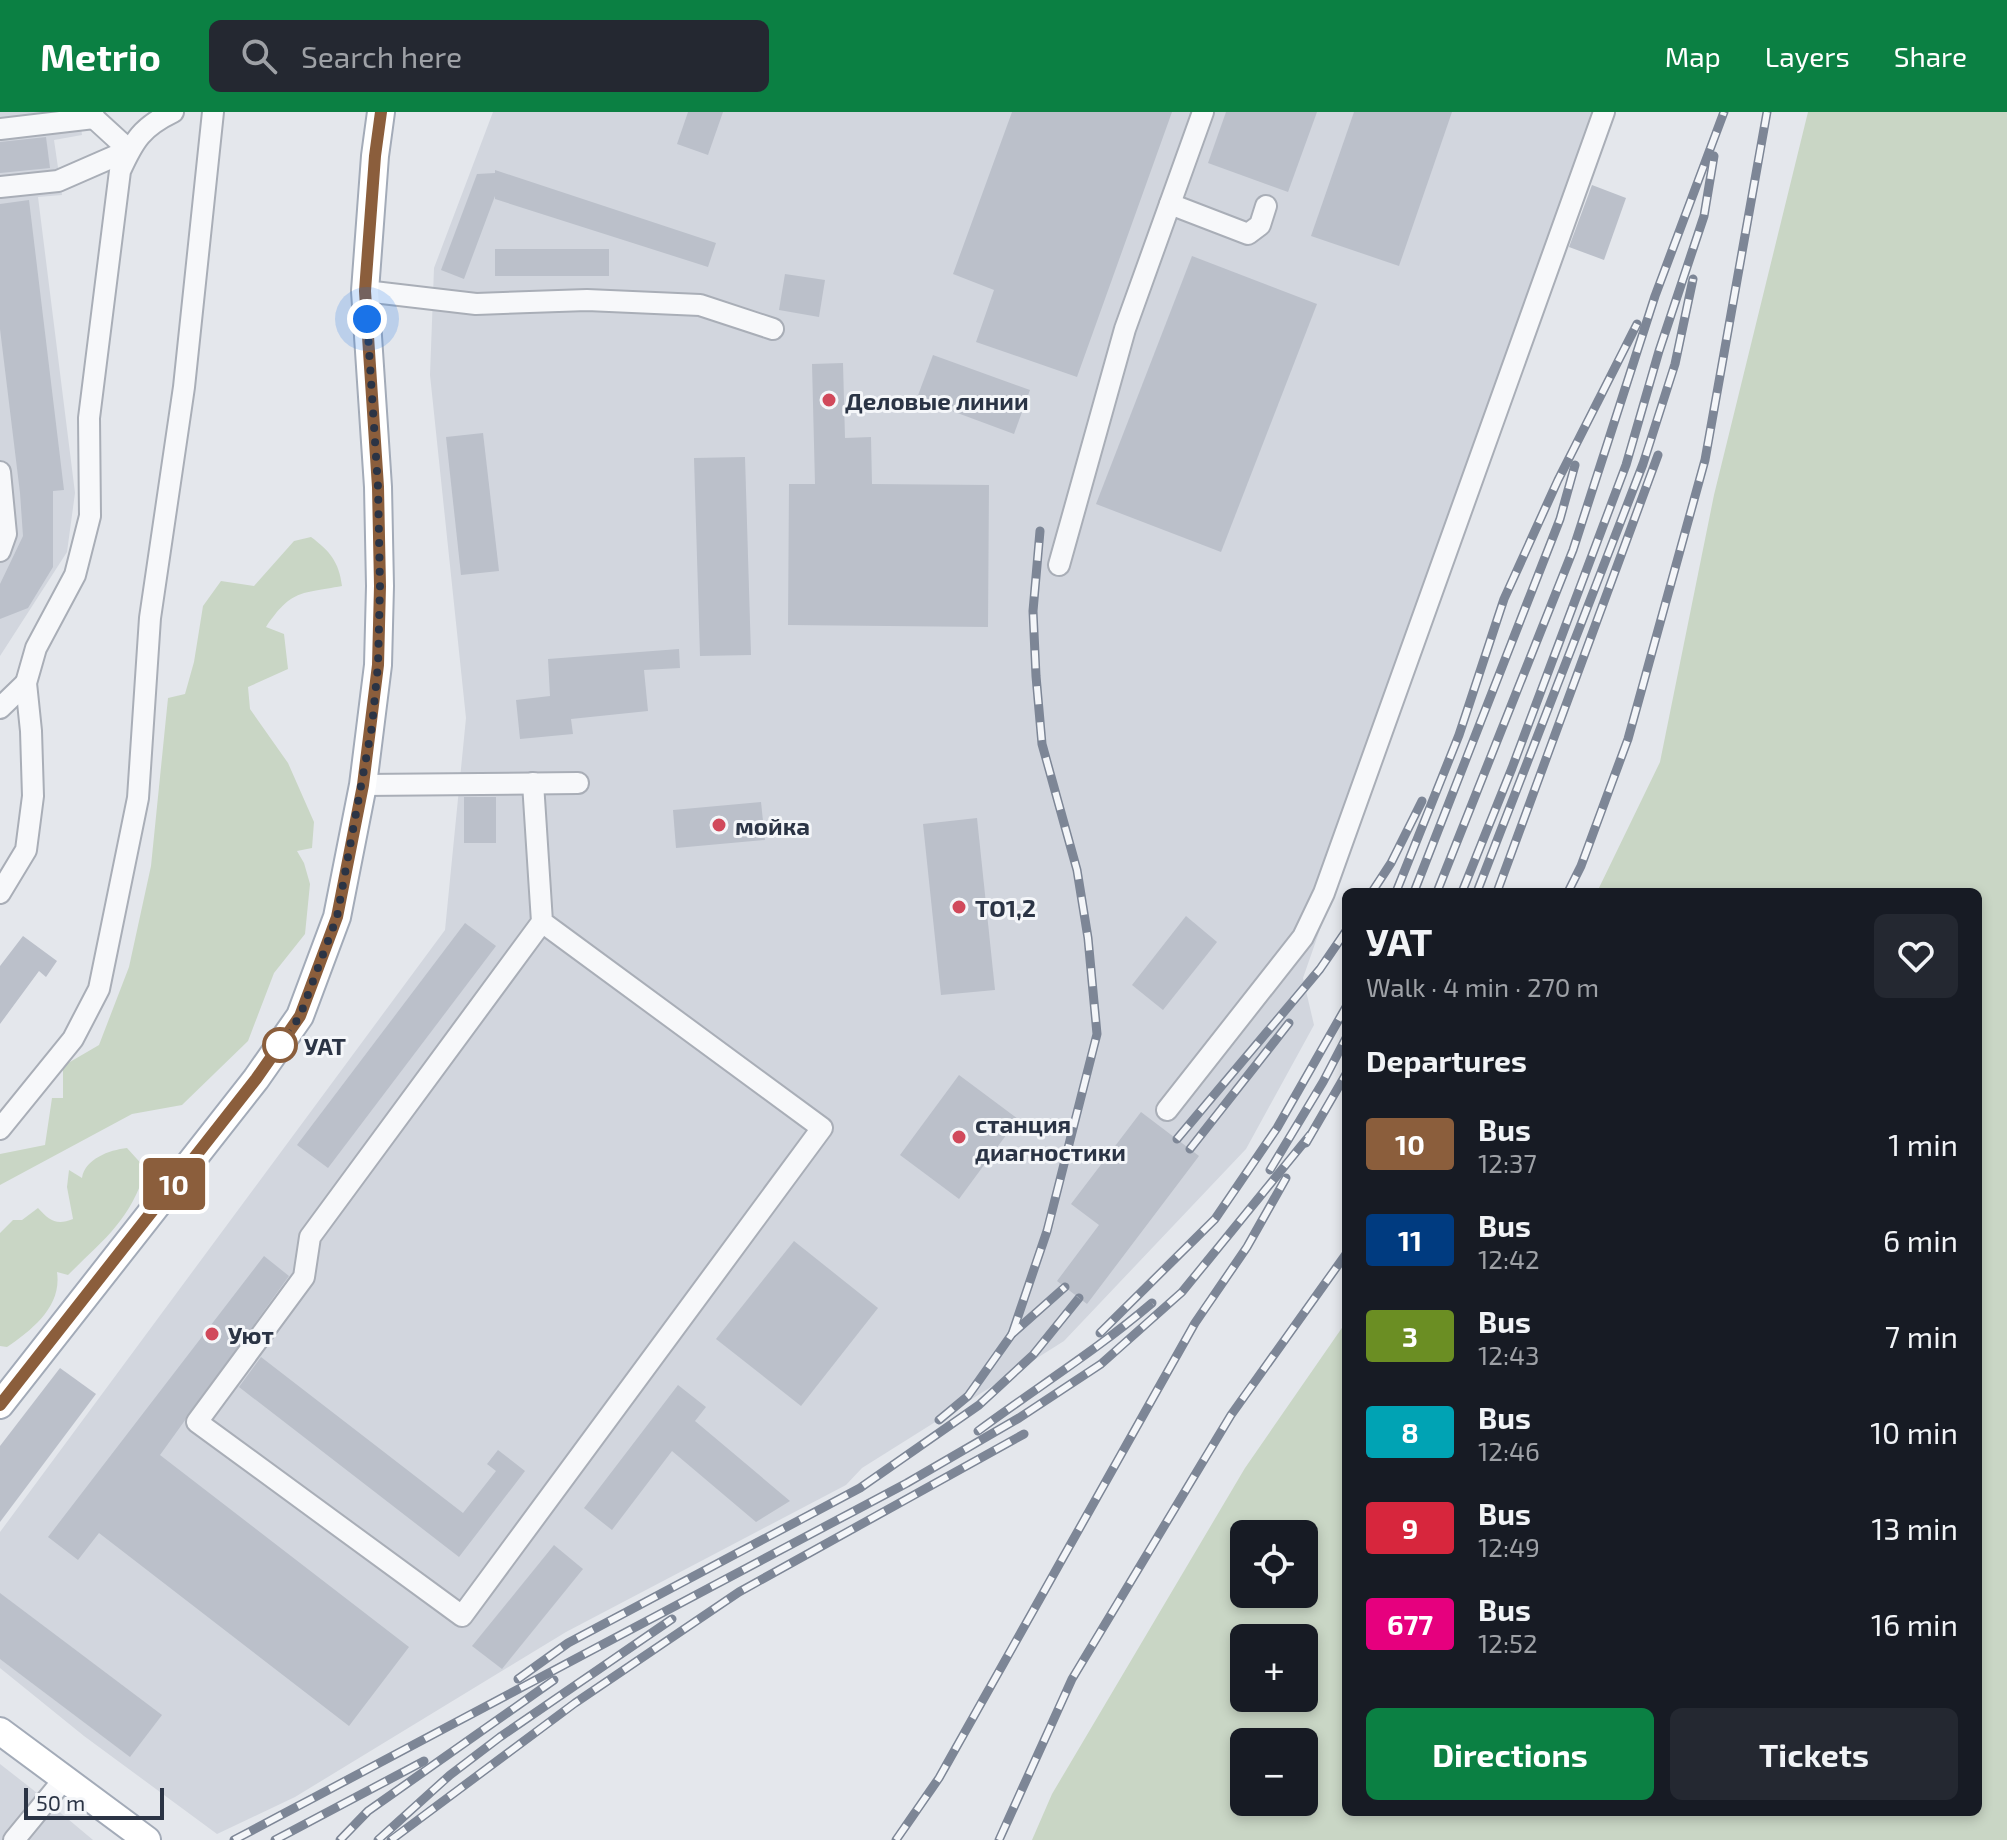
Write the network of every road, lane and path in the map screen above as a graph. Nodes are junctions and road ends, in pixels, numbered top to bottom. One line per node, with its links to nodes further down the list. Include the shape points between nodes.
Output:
1 (173, 112): 8 (street, via 149,124)
2 (213, 112): 25 (street, via 184,387 150,618 138,798 99,989 73,1039)
3 (381, 112): 12 (main road)
4 (1203, 112): 10 (street)
5 (1604, 112): 24 (street, via 1324,893 1303,937)
6 (93, 115): 7 (street); 8 (street)
7 (0, 129)
8 (129, 150): 9 (street, via 58,181); 17 (street, via 111,227 89,418 90,516 75,575 36,648)
9 (0, 187)
10 (1170, 204): 11 (street, via 1248,234 1260,225); 16 (street, via 1125,329)
11 (1266, 206)
12 (365, 291): 13 (street, via 476,304 587,300 700,305); 21 (main road, via 380,586 378,665)
13 (773, 329)
14 (0, 472): 15 (street, via 6,534)
15 (0, 551)
16 (1059, 565)
17 (26, 683): 18 (street); 22 (street, via 33,796 26,850)
18 (0, 708)
19 (533, 783): 20 (street); 21 (street); 23 (street)
20 (578, 783)
21 (363, 785): 26 (main road, via 337,917 300,1016)
22 (0, 893)
23 (542, 922): 23 (street, via 310,1237 304,1277 197,1422 462,1616 822,1128)
24 (1167, 1110)
25 (0, 1129)
26 (0, 1404)
27 (0, 1731): 28 (main road)
28 (65, 1778): 29 (street); 30 (main road)
29 (14, 1840)
30 (147, 1840)

